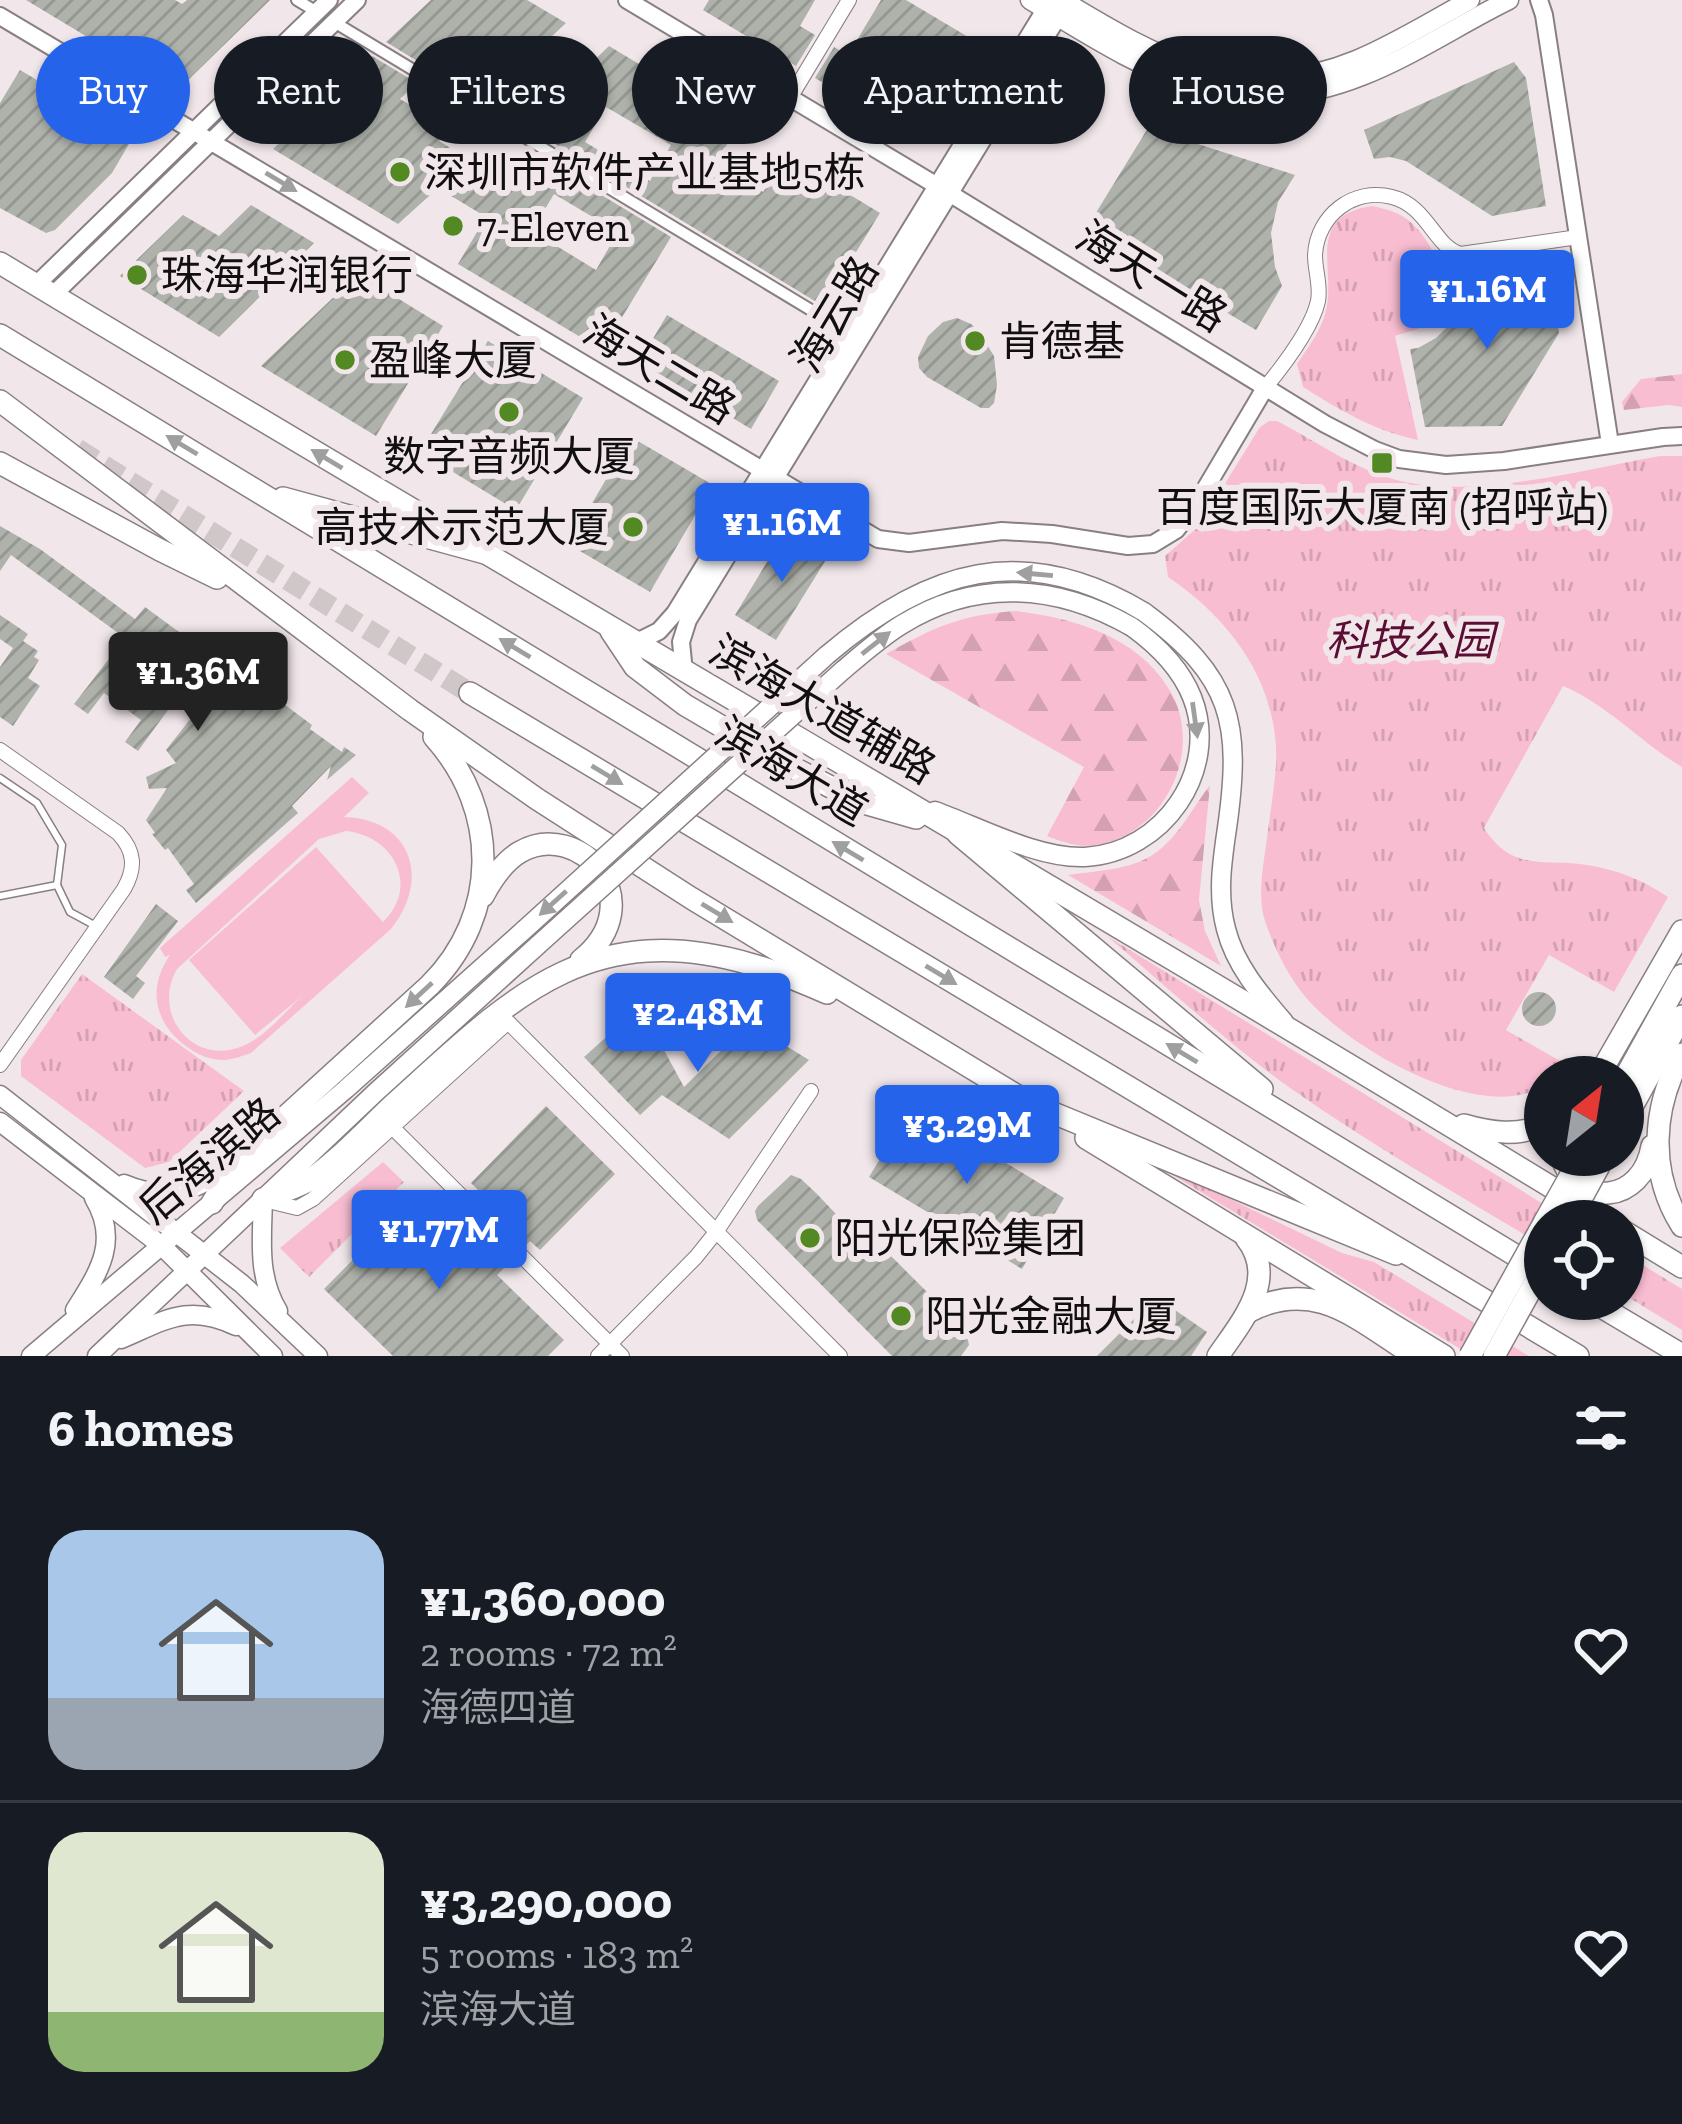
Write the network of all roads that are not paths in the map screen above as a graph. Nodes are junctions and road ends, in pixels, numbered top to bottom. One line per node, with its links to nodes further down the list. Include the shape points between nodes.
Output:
1 (297, 0): 9 (street)
2 (357, 0): 11 (street)
3 (627, 0): 12 (street, 海天一路)
4 (849, 0): 13 (street)
5 (1470, 0): 8 (main road, via 1355,61 1270,79 1185,65)
6 (1509, 0): 8 (main road, via 1360,77 1269,97 1179,82 1136,63)
7 (1539, 0): 18 (street)
8 (1054, 4): 17 (street, 海云路)
9 (323, 6): 15 (street)
10 (0, 16): 15 (street, 海天二路)
11 (334, 22): 16 (street); 21 (street)
12 (687, 36)
13 (798, 85)
14 (798, 103): 17 (street, 海天一路)
15 (194, 130): 16 (street, 海天二路); 20 (street)
16 (211, 140): 20 (street); 28 (street, 海天二路, one-way to 28)
17 (943, 190): 21 (street, 海云路); 23 (street, 海天一路); 28 (street, 海云路)
18 (1578, 237): 23 (street, via 1461,254 1400,200 1355,198 1324,225 1317,306); 26 (street)
19 (0, 263): 20 (main road, 滨海大道辅路)
20 (44, 290): 30 (main road, 滨海大道辅路, one-way to 20)
21 (849, 332): 28 (street, 海云路)
22 (0, 335): 29 (main road, 滨海大道, one-way to 22)
23 (1265, 388): 26 (street, 海天一路, via 1375,450 1422,464 1471,465); 28 (street, 海天二路, via 1182,523 1144,546 1002,531 888,542)
24 (0, 401): 31 (main road)
25 (1682, 436): 26 (street, 海天一路)
26 (1610, 444)
27 (0, 464): 31 (main road)
28 (768, 476): 34 (street, 海云路, via 675,613); 35 (street, 海云路, via 684,627)
29 (258, 491): 30 (main road); 65 (main road, 滨海大道, one-way to 29)
30 (485, 554): 33 (main road, 滨海大道辅路)
31 (260, 598): 37 (main road)
32 (1138, 619): 40 (main road, one-way to 40, via 1182,676 1198,728 1185,794 1152,832 1121,850 1069,856); 51 (main road, via 1189,648 1226,707 1234,760 1223,916 1239,962); 72 (main road, 后海滨路, one-way to 32, bridge, via 889,633 982,594 1027,592); 74 (main road, 后海滨路, one-way to 74, bridge, via 1101,589 1025,572 932,586 866,622)
33 (609, 628): 34 (main road, 滨海大道辅路); 41 (main road, via 634,667 685,705 860,802)
34 (635, 643): 35 (main road, 滨海大道辅路)
35 (685, 672): 40 (main road, 滨海大道辅路)
36 (470, 693): 86 (main road, one-way to 86)
37 (410, 710): 44 (main road, via 456,764 473,800 482,842); 50 (main road, one-way to 50, via 620,853)
38 (0, 750): 45 (street, via 127,842 132,876)
39 (0, 778): 42 (lane, via 37,803 62,845)
40 (898, 797): 41 (main road, 滨海大道辅路)
41 (952, 830): 51 (main road, 滨海大道辅路); 65 (main road)
42 (57, 885): 43 (lane); 45 (lane, via 70,912)
43 (0, 896)
44 (476, 908): 47 (main road, via 517,853 554,844 579,853 608,884 612,916 595,949); 66 (main road, one-way to 66, via 442,973)
45 (98, 927): 55 (street)
46 (1682, 932): 53 (main road)
47 (566, 970): 50 (main road, via 634,951 710,954); 72 (main road, via 480,1028 308,1181)
48 (1682, 975): 54 (main road)
49 (1682, 1016): 56 (main road)
50 (889, 1018): 59 (main road)
51 (1291, 1030): 60 (main road, 滨海大道辅路)
52 (1682, 1054): 61 (main road)
53 (1610, 1056)
54 (1637, 1056)
55 (0, 1065)
56 (1644, 1085)
57 (811, 1091): 78 (street)
58 (0, 1095): 70 (main road)
59 (1029, 1103): 76 (main road); 86 (main road)
60 (1423, 1109): 64 (main road, via 1461,1124); 73 (main road, 滨海大道辅路)
61 (1660, 1111): 67 (main road); 75 (main road, via 1663,1184)
62 (0, 1122): 71 (main road)
63 (392, 1126): 72 (street, via 304,1205); 78 (street, via 508,1022); 93 (street)
64 (1524, 1131)
65 (1317, 1136): 82 (main road, 滨海大道)
66 (240, 1158): 70 (main road, via 183,1191 153,1192); 74 (main road)
67 (1644, 1172)
68 (1570, 1176): 69 (main road, via 1605,1193)
69 (1640, 1176)
70 (108, 1178): 77 (main road)
71 (84, 1185): 80 (main road); 90 (main road, via 105,1218 108,1242)
72 (263, 1199): 81 (main road, 后海滨路); 91 (main road, via 263,1274)
73 (1572, 1200)
74 (212, 1203): 77 (main road, 后海滨路)
75 (1682, 1226)
76 (1236, 1230): 88 (main road, via 1260,1270); 104 (main road)
77 (178, 1232): 80 (main road, 后海滨路); 81 (main road)
78 (716, 1232): 93 (street); 101 (street)
79 (1644, 1244): 84 (main road)
80 (163, 1246): 85 (main road); 90 (main road, 后海滨路)
81 (205, 1254): 85 (main road, 后海滨路); 91 (main road)
82 (1524, 1256)
83 (1524, 1259): 105 (main road, bridge)
84 (1682, 1267)
85 (188, 1270): 92 (main road); 94 (main road, 后海滨路)
86 (1435, 1270): 107 (main road)
87 (1524, 1304): 106 (main road, bridge)
88 (1247, 1312): 102 (main road); 103 (main road, via 1301,1297 1336,1307)
89 (1623, 1320): 95 (main road)
90 (67, 1324): 96 (main road, 后海滨路)
91 (290, 1328): 98 (main road)
92 (252, 1334): 94 (main road, via 189,1314); 97 (main road)
93 (610, 1344): 99 (street); 100 (street)
94 (104, 1350)
95 (1682, 1355)
96 (31, 1356)
97 (273, 1356)
98 (318, 1356)
99 (598, 1356)
100 (622, 1356)
101 (840, 1356)
102 (1218, 1356)
103 (1415, 1356)
104 (1444, 1356)
105 (1470, 1356)
106 (1494, 1356)
107 (1578, 1356)

